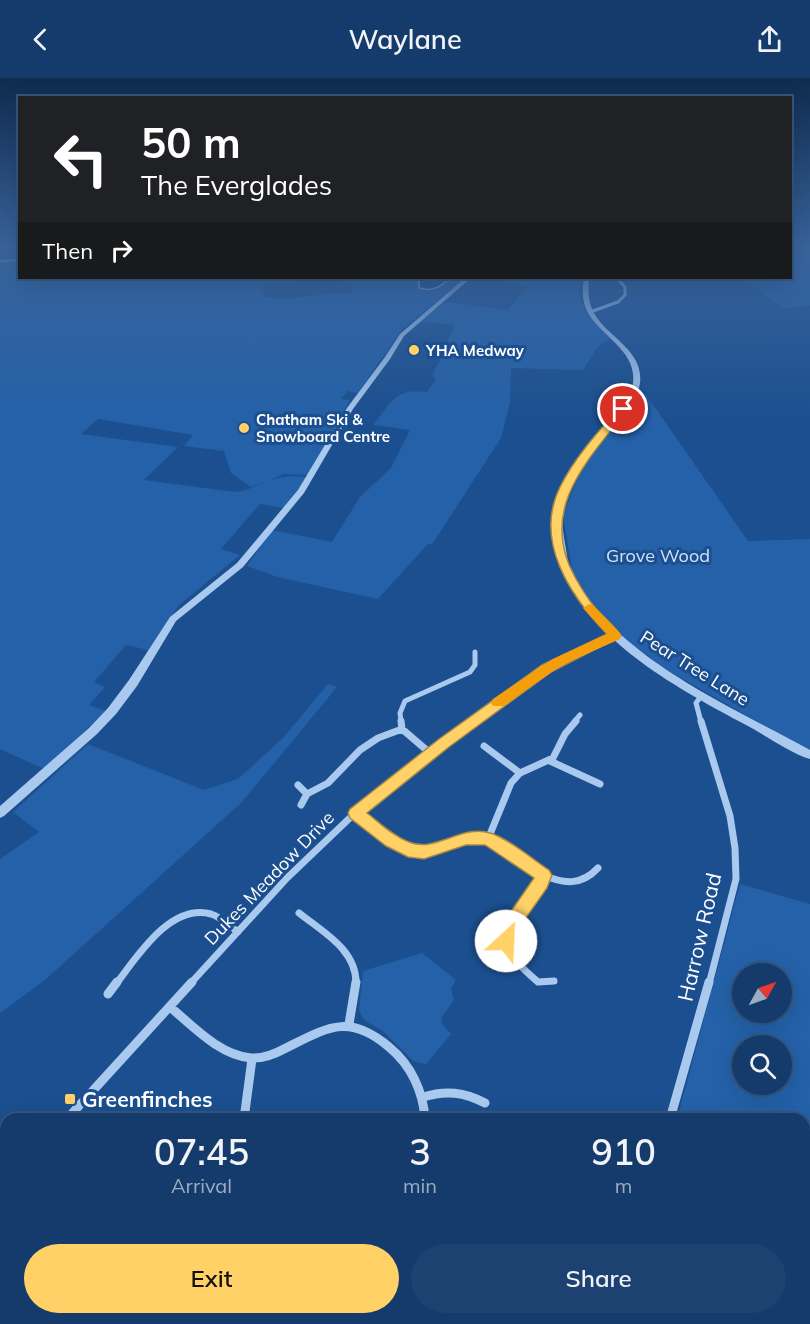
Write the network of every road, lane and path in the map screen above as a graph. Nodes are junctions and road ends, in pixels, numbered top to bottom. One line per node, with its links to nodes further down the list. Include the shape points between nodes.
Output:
1 (437, 305): 19 (street, via 402,335 350,408 302,491 240,565 173,619 112,711)
2 (588, 305): 4 (street)
3 (609, 305): 4 (street)
4 (590, 312): 5 (street, Pear Tree Lane, via 629,354 635,364 637,382 633,395 592,445 564,489 558,510 558,538 561,559 575,589)
5 (615, 636): 7 (street, Pear Tree Lane); 11 (street, Dukes Meadow Drive, via 546,669)
6 (475, 652): 9 (street, via 475,665 466,675 405,701 400,713)
7 (702, 695): 12 (street, Pear Tree Lane); 36 (street, Harrow Road, via 696,703 730,816 736,879)
8 (580, 716): 13 (street)
9 (402, 729): 11 (street); 17 (street, via 364,746 328,783)
10 (484, 746): 14 (street)
11 (430, 753): 20 (street, Dukes Meadow Drive)
12 (810, 755)
13 (550, 760): 14 (street); 15 (street)
14 (520, 773): 21 (street, via 511,783)
15 (600, 784)
16 (298, 785): 17 (street)
17 (307, 794): 18 (street)
18 (301, 805)
19 (0, 813)
20 (356, 813): 21 (street, via 392,842 417,852 433,851 466,838); 25 (street, Dukes Meadow Drive, via 287,878)
21 (488, 838): 23 (street)
22 (598, 868): 23 (street, via 576,884)
23 (543, 875): 26 (street, via 506,941 509,954 520,968 538,982)
24 (298, 913): 29 (street, via 352,961 355,984)
25 (238, 932): 27 (street, via 212,914 194,912 181,916 158,935); 28 (street, Dukes Meadow Drive)
26 (554, 981)
27 (108, 994)
28 (170, 1007): 30 (street, via 232,1053); 33 (street, Dukes Meadow Drive)
29 (349, 1024): 30 (street, via 330,1027 282,1051); 31 (street, via 371,1032 395,1052 412,1072)
30 (252, 1059): 34 (street)
31 (423, 1097): 32 (street, via 438,1092 463,1092); 35 (street)
32 (485, 1103)
33 (73, 1113)
34 (245, 1113)
35 (424, 1113)
36 (672, 1113)

